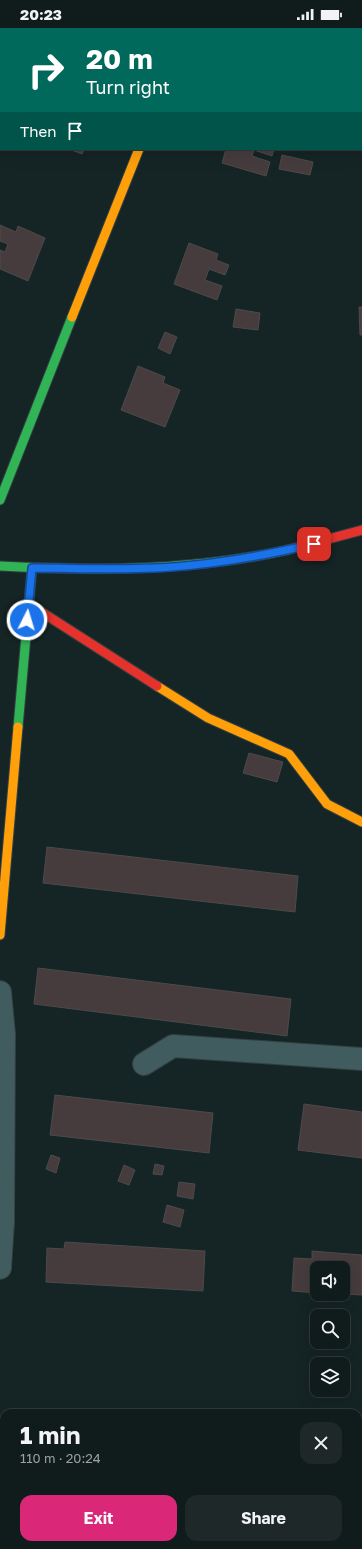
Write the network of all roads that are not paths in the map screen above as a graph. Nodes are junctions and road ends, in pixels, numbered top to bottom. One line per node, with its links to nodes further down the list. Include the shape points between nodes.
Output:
1 (139, 150): 2 (street)
2 (0, 500)
3 (362, 530): 5 (street, via 272,554 219,562 154,568)
4 (0, 566): 5 (street)
5 (32, 568): 6 (street)
6 (28, 604): 7 (street, via 208,718 289,754 327,804); 8 (street)
7 (362, 822)
8 (0, 935)
9 (0, 992): 12 (street, via 4,1034 3,1222)
10 (362, 1059): 11 (street, via 173,1046)
11 (144, 1064)
12 (0, 1268)

